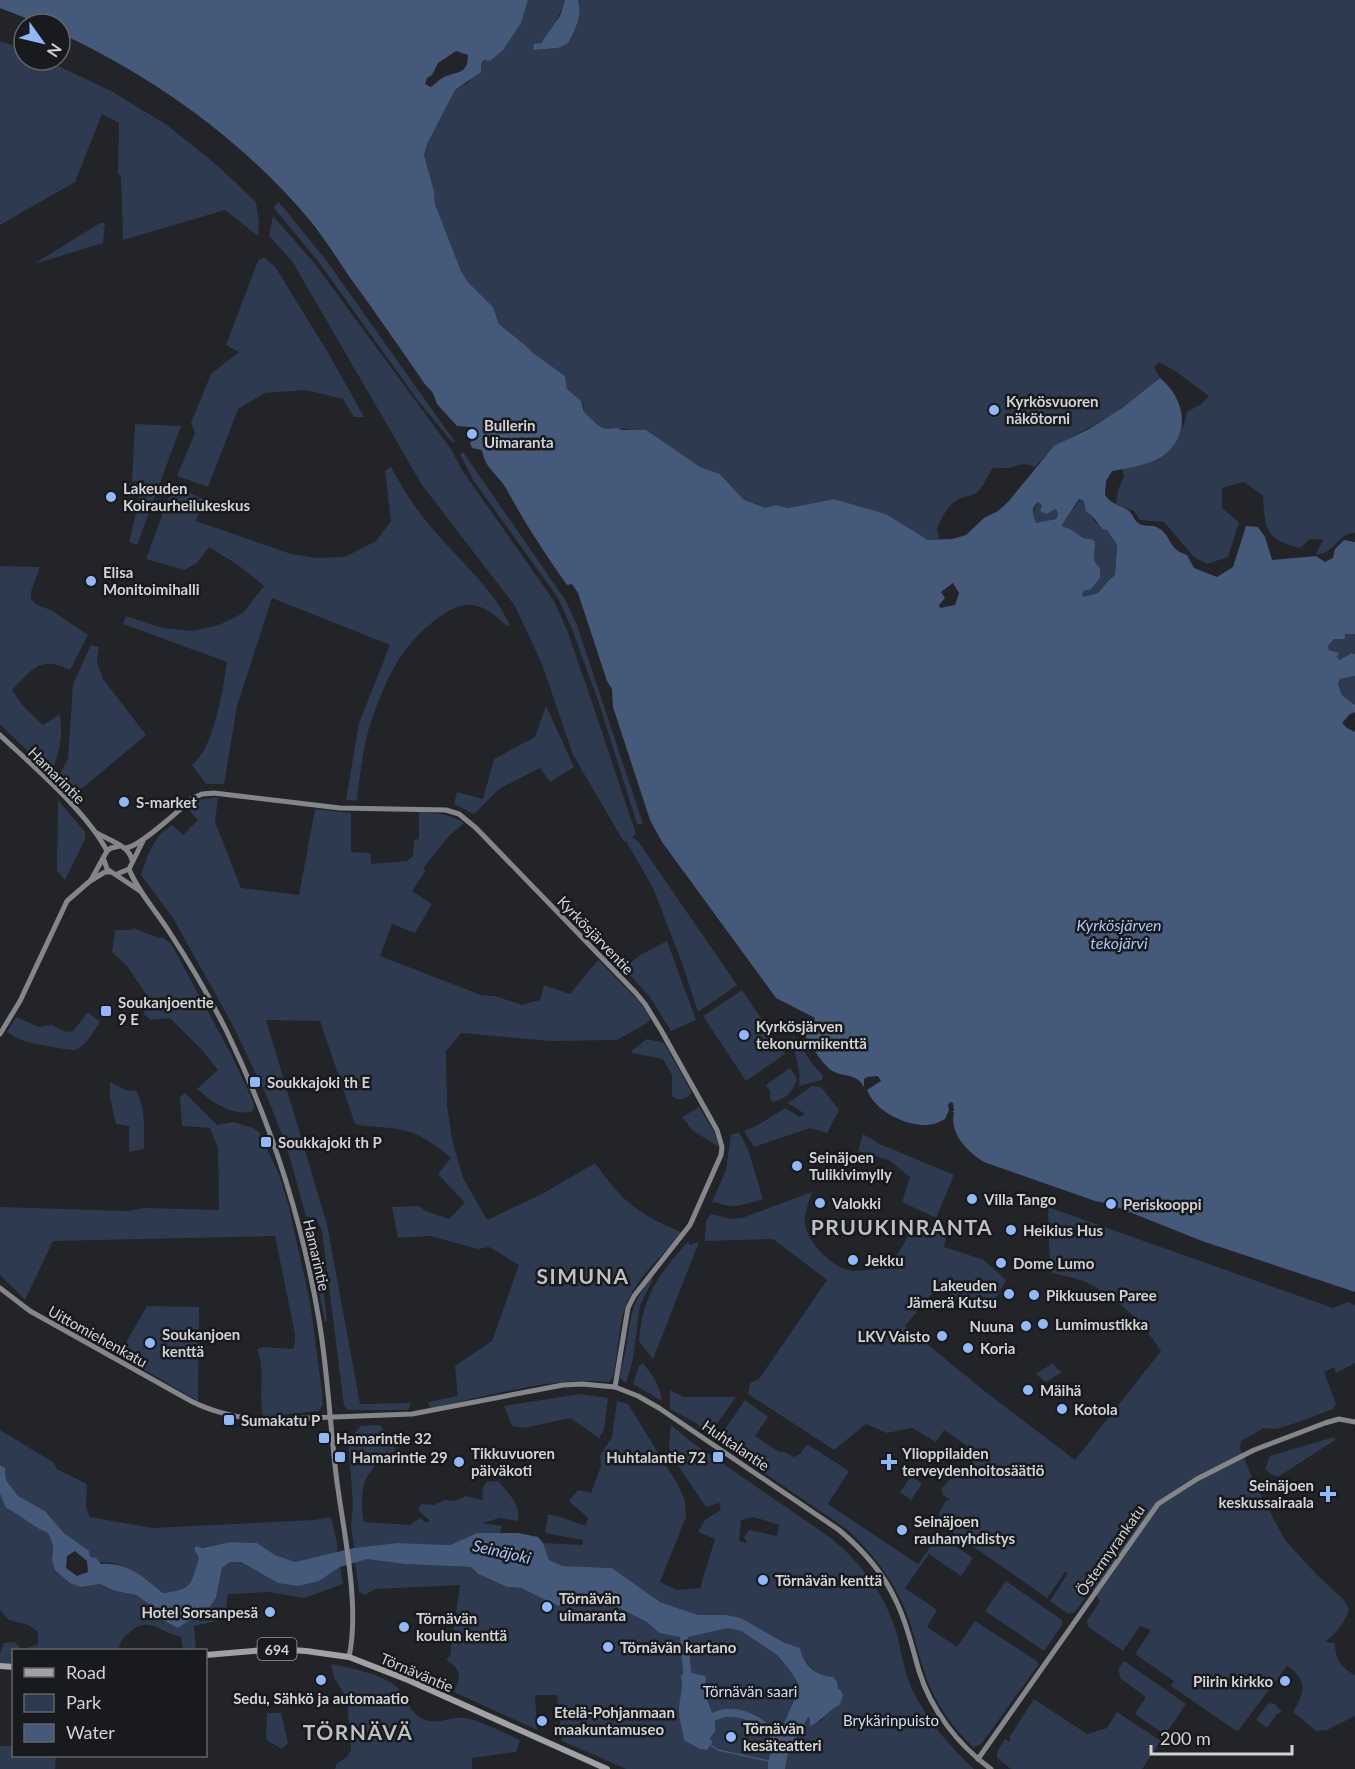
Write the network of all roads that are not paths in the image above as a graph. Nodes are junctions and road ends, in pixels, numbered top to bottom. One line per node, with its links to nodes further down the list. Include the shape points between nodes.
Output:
1 (0, 735): 2 (street, Hamarintie)
2 (96, 833): 4 (street, Hamarintie); 5 (street, Hamarintie)
3 (143, 839): 4 (street, Kyrkösjärventie, via 130,848); 7 (street, Kyrkösjärventie); 14 (street, Kyrkösjärventie, via 193,798 214,793 340,808 446,810 459,814 636,993 717,1130 722,1147 690,1225 628,1308)
4 (122, 847): 5 (street); 7 (street)
5 (107, 851): 6 (street)
6 (104, 860): 9 (street); 10 (street)
7 (132, 860): 8 (street)
8 (129, 869): 9 (street); 11 (street, Hamarintie)
9 (113, 873): 10 (street, via 105,872); 11 (street, Hamarintie)
10 (90, 881): 12 (street, via 64,906 20,1001)
11 (142, 893): 15 (street, Hamarintie, via 171,933 227,1031 275,1144 307,1258 319,1321)
12 (0, 1034)
13 (0, 1288): 15 (street, Uittomiehenkatu, via 30,1311 204,1408 256,1420)
14 (615, 1387): 15 (street, Huhtalantie, via 563,1385 422,1412); 19 (street, Huhtalantie, via 659,1408 839,1530 863,1552 896,1600 931,1701 948,1728)
15 (329, 1417): 18 (street, Hamarintie, via 350,1582 353,1620)
16 (1355, 1422): 19 (street, Östermyrankatu, via 1339,1419 1254,1450 1158,1504)
17 (207, 1655): 18 (main road, Törnäväntie / 694, via 276,1649)
18 (349, 1657): 20 (main road, Törnäväntie)
19 (978, 1759): 21 (street, Huhtalantie)
20 (607, 1769)
21 (991, 1769)

